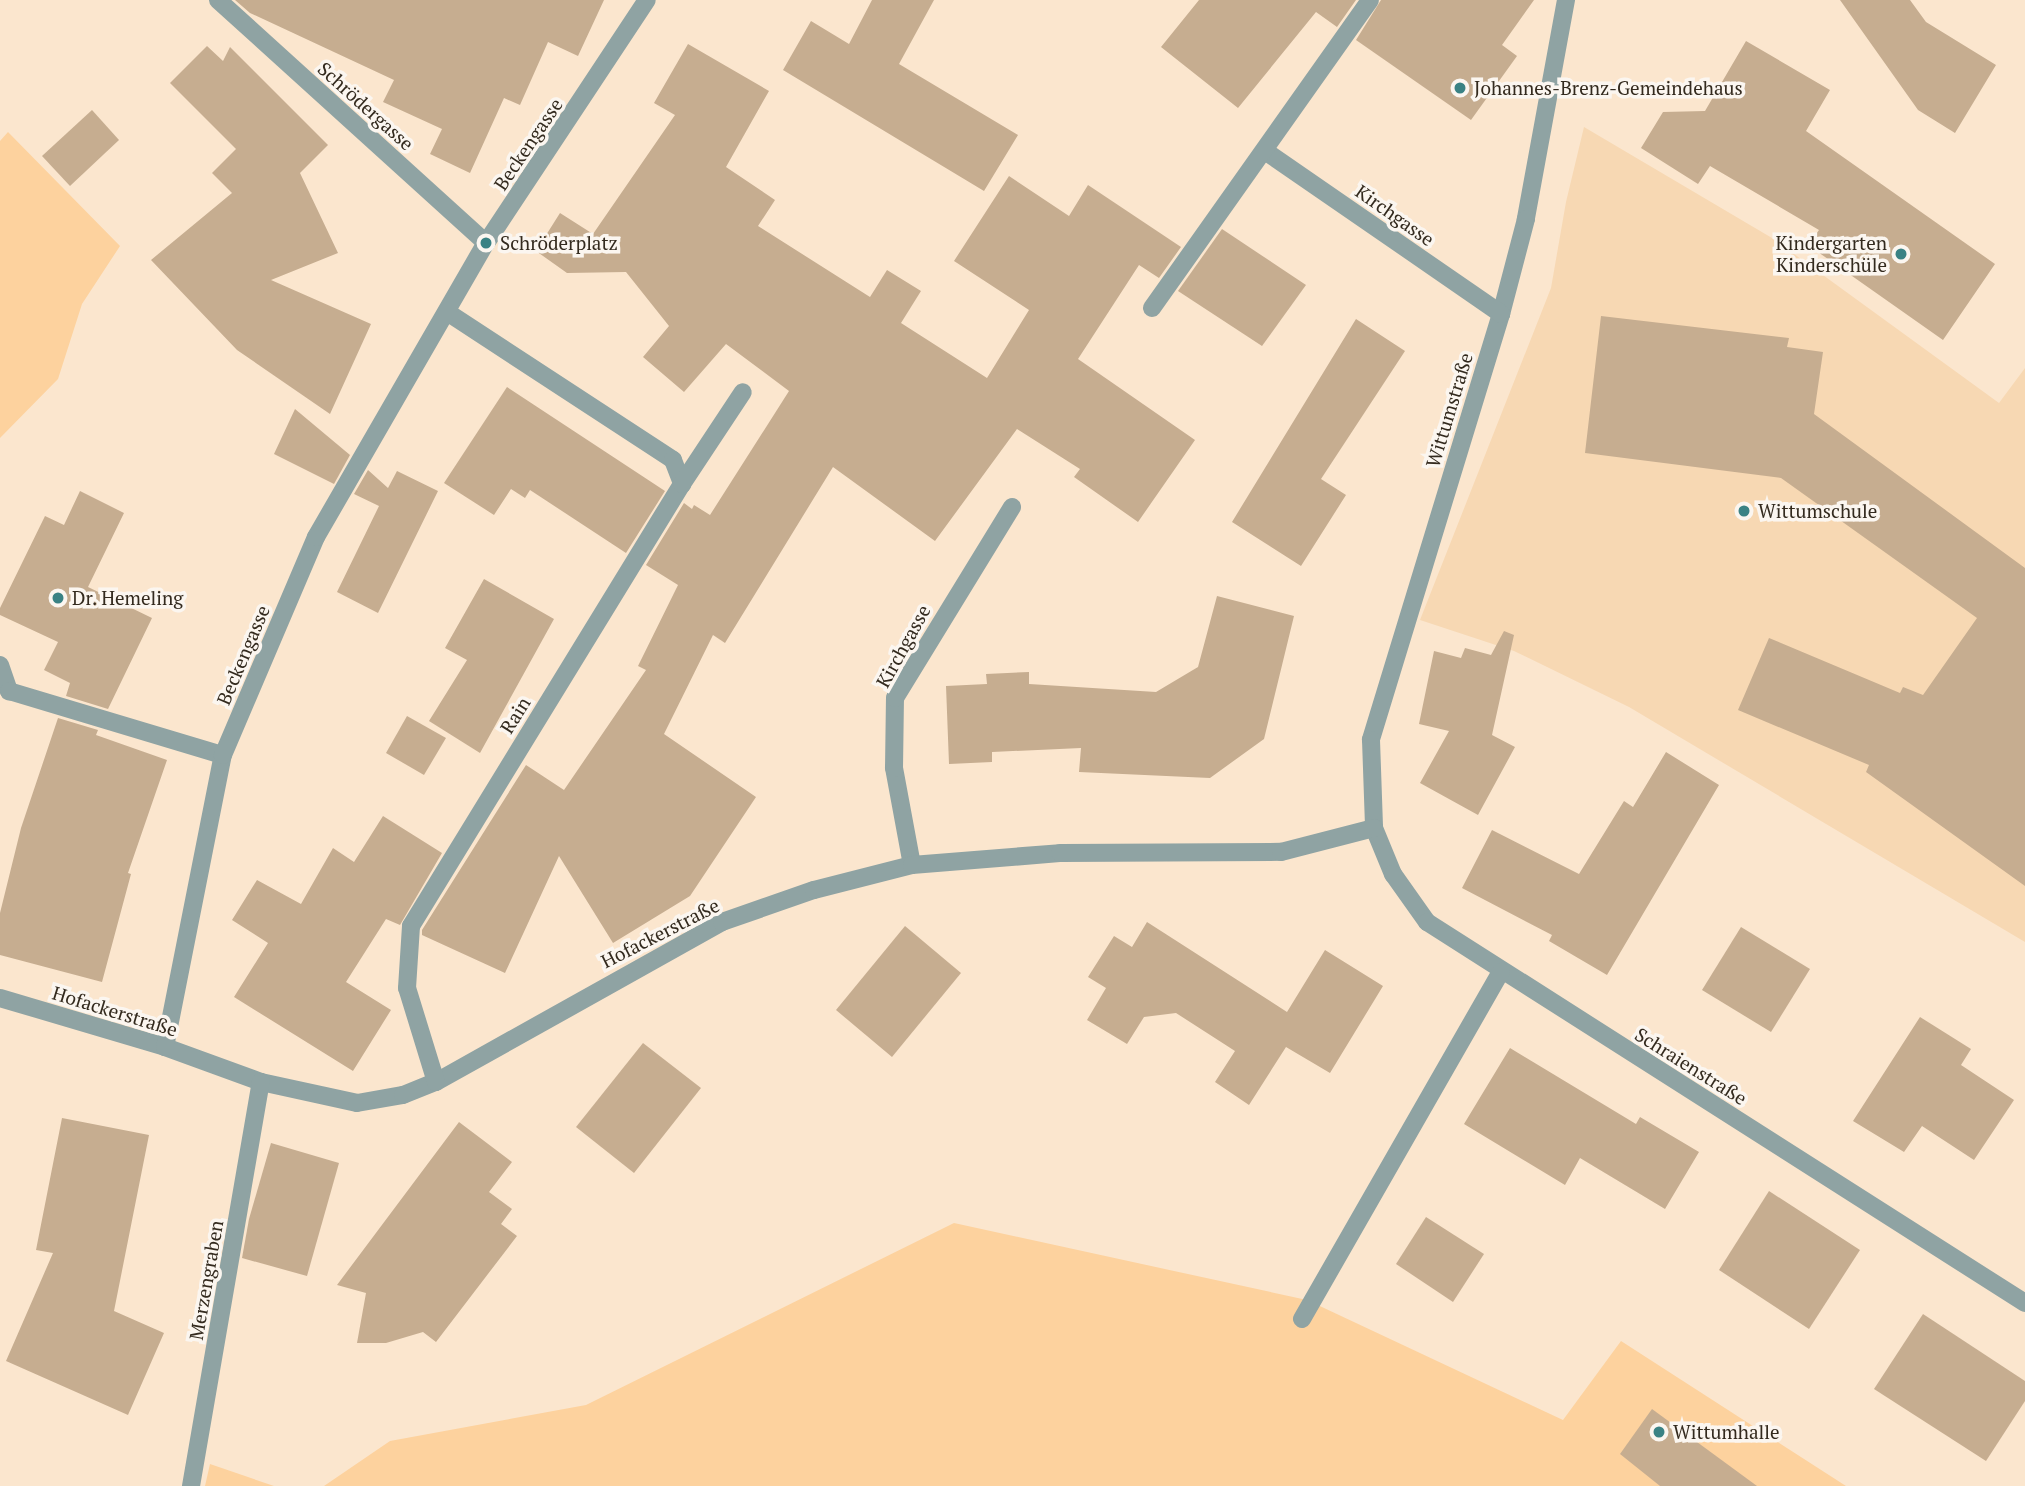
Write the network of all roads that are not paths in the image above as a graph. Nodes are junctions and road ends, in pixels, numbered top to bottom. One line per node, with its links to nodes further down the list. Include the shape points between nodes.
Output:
1 (218, 0): 6 (street, Schrödergasse)
2 (647, 0): 6 (street, Beckengasse)
3 (1370, 0): 5 (street)
4 (1566, 0): 9 (street, Wittumstraße, via 1525,219)
5 (1265, 151): 7 (street); 9 (street, Kirchgasse)
6 (486, 243): 8 (street, Beckengasse)
7 (1152, 308)
8 (447, 312): 11 (street, via 673,460); 14 (street, Beckengasse, via 316,537)
9 (1501, 314): 15 (street, Wittumstraße, via 1371,740)
10 (743, 392): 11 (street, Rain)
11 (682, 484): 21 (street, Rain, via 411,926 407,988)
12 (1012, 507): 16 (street, Kirchgasse, via 895,698 894,768)
13 (0, 665): 14 (street, via 9,691)
14 (223, 755): 19 (street, Beckengasse)
15 (1374, 828): 16 (street, Hofackerstraße, via 1281,852 1060,853); 17 (street, Schraienstraße, via 1393,874 1427,922)
16 (912, 865): 21 (street, Hofackerstraße, via 814,890 722,922)
17 (1501, 972): 22 (street, Schraienstraße); 23 (street)
18 (0, 998): 19 (street, Hofackerstraße)
19 (165, 1047): 20 (street, Hofackerstraße)
20 (261, 1082): 21 (street, Hofackerstraße, via 357,1103 403,1095); 24 (street, Merzengraben)
21 (436, 1082)
22 (2025, 1303)
23 (1302, 1319)
24 (191, 1486)

